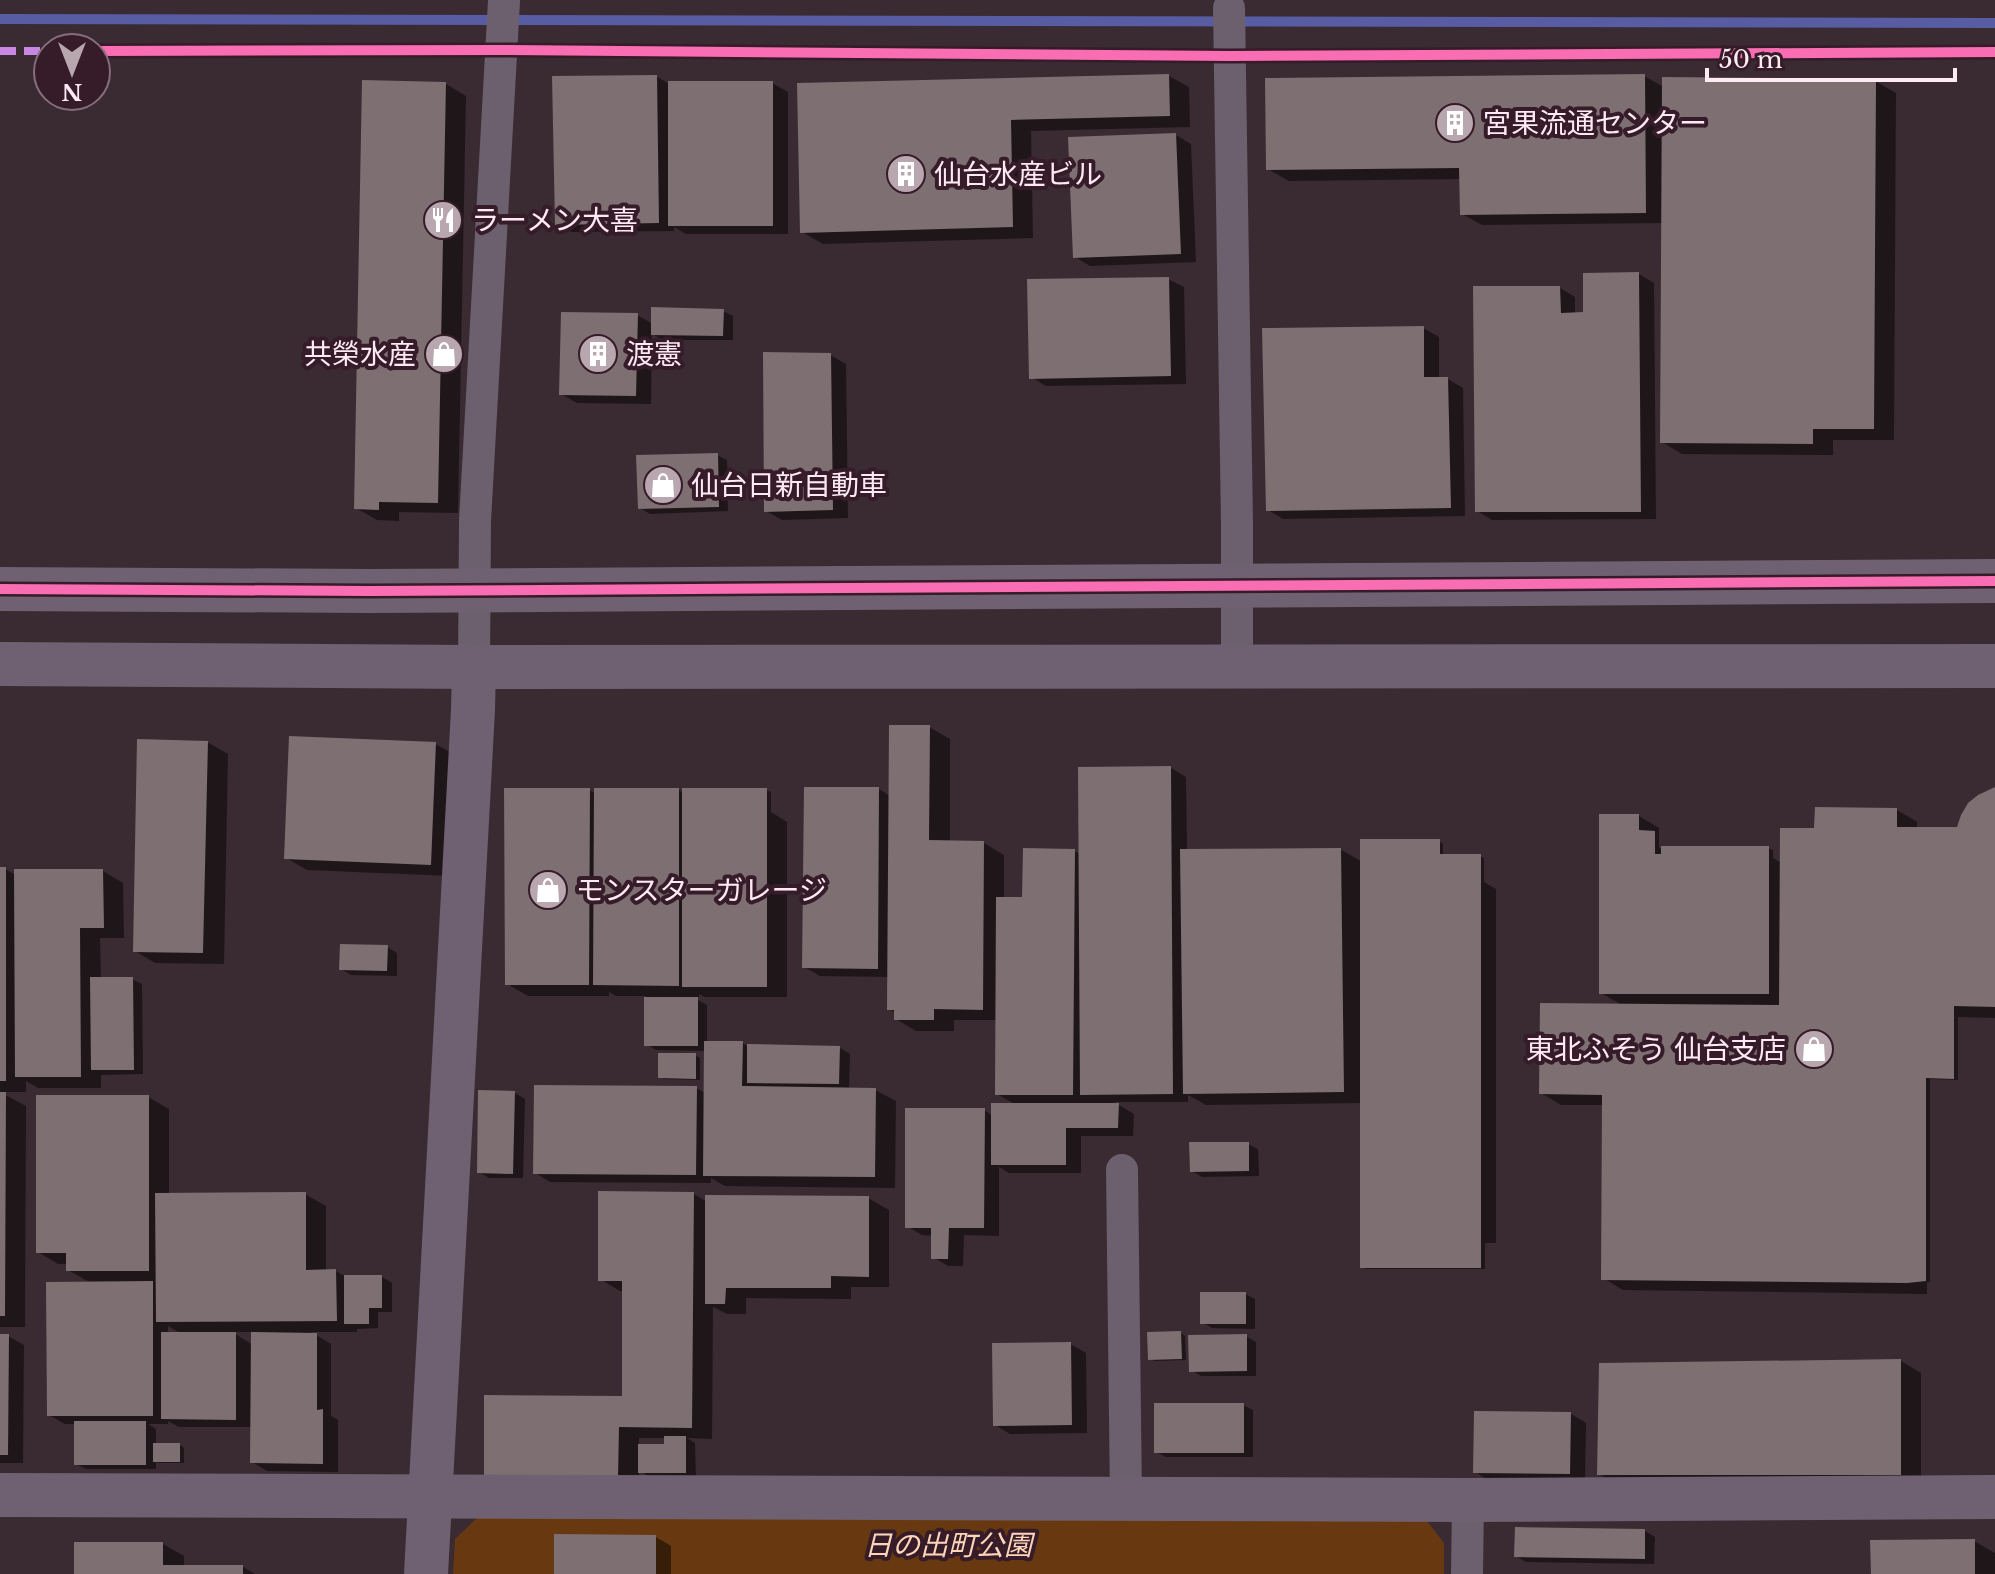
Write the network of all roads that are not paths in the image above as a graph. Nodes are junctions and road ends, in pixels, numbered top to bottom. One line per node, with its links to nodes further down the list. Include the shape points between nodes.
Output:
1 (504, 1): 6 (street)
2 (1229, 8): 4 (street)
3 (1995, 581): 4 (street)
4 (1237, 587): 6 (street); 10 (street)
5 (0, 589): 6 (street)
6 (474, 589): 9 (street)
7 (0, 664): 9 (street)
8 (1995, 666): 10 (street)
9 (474, 667): 10 (street); 13 (street)
10 (1237, 667)
11 (1122, 1170): 15 (street)
12 (0, 1495): 13 (street)
13 (430, 1496): 15 (street); 17 (street)
14 (1995, 1497): 16 (street)
15 (1126, 1499): 16 (street)
16 (1468, 1500): 18 (street)
17 (426, 1574)
18 (1467, 1574)

